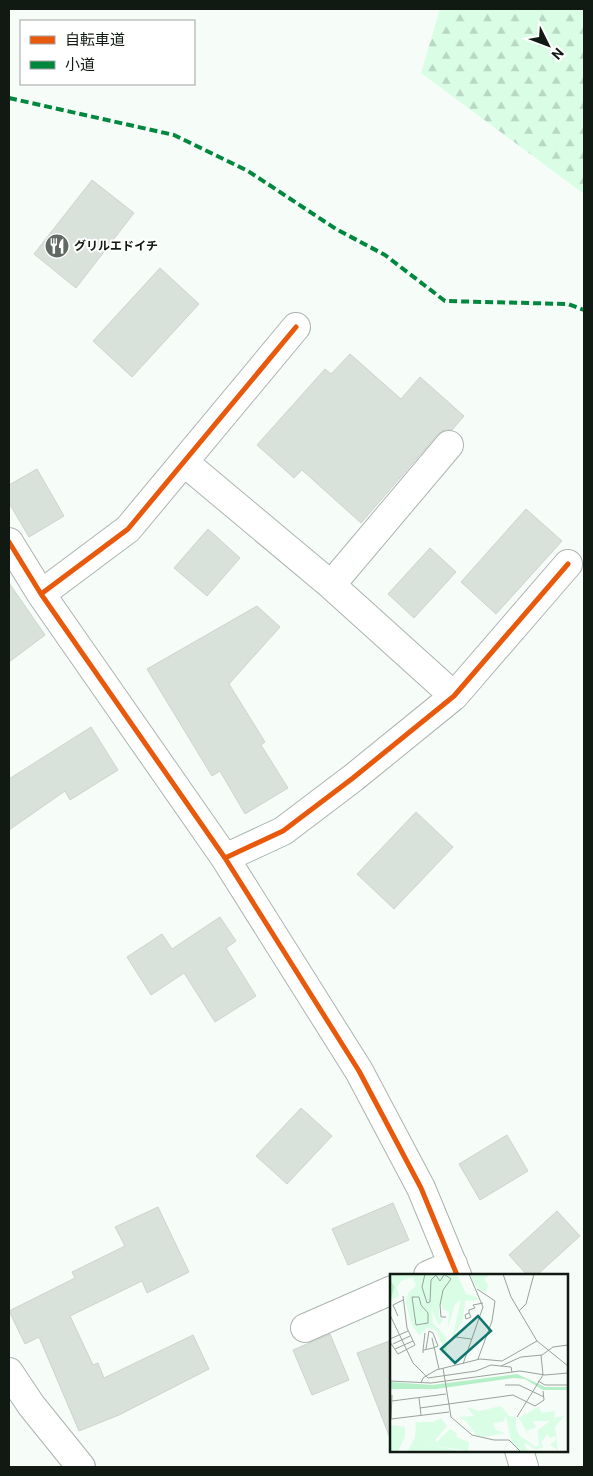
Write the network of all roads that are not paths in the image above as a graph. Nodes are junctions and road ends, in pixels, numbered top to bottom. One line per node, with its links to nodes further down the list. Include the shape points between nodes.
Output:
1 (296, 328): 3 (street)
2 (449, 445): 6 (street)
3 (184, 462): 6 (street); 7 (street, via 128,529)
4 (9, 542): 7 (street)
5 (568, 564): 8 (street)
6 (330, 585): 8 (street)
7 (40, 594): 9 (street)
8 (454, 696): 9 (street, via 283,831)
9 (225, 858): 10 (street, via 359,1071 421,1188)
10 (455, 1269): 11 (street)
11 (432, 1274)
12 (390, 1291): 13 (street)
13 (305, 1328)
14 (9, 1372): 16 (street)
15 (519, 1451): 17 (street)
16 (81, 1467)
17 (524, 1467)

